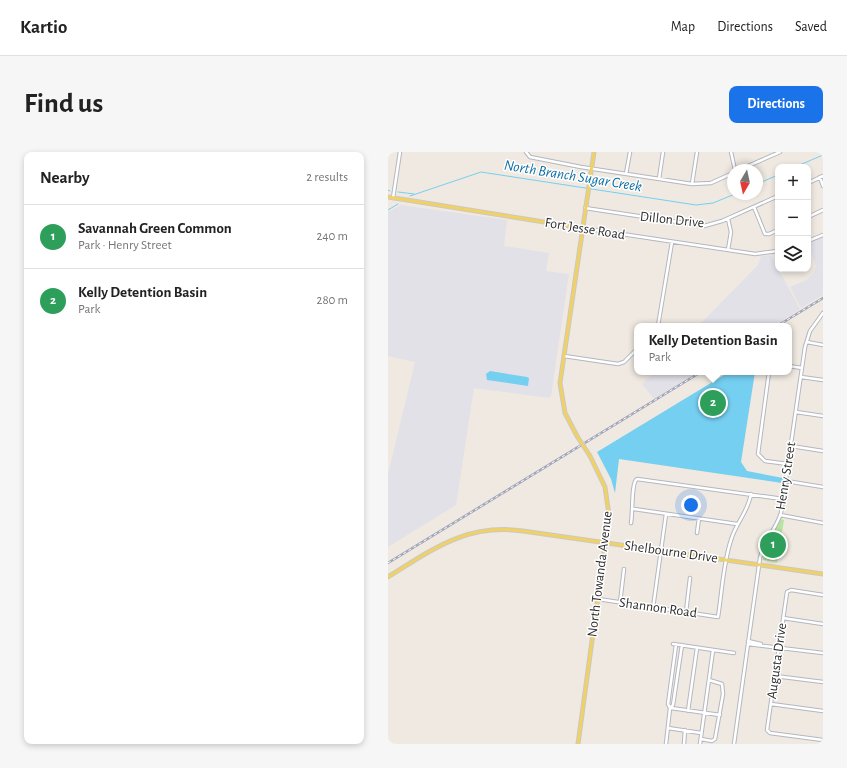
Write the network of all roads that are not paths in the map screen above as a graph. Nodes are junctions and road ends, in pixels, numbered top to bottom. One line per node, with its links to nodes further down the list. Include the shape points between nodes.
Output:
1 (400, 152): 21 (street)
2 (594, 152): 11 (main road, North Towanda Avenue)
3 (630, 152): 12 (street)
4 (663, 152): 15 (street)
5 (697, 152): 17 (street)
6 (731, 152): 9 (street)
7 (780, 152): 10 (street)
8 (526, 153): 11 (street, via 530,157)
9 (734, 164)
10 (753, 164)
11 (592, 169): 12 (street); 23 (main road, North Towanda Avenue)
12 (626, 174): 15 (street)
13 (727, 176): 17 (street, via 711,183)
14 (821, 177): 16 (street); 18 (street)
15 (659, 179): 17 (street)
16 (811, 182)
17 (692, 184)
18 (823, 186)
19 (775, 197): 22 (street, Dillon Drive)
20 (388, 198): 21 (main road, Fort Jesse Road)
21 (393, 198): 27 (main road, Fort Jesse Road)
22 (754, 207): 26 (street, Dillon Drive); 28 (street, via 766,234)
23 (586, 208): 26 (street, Dillon Drive, via 699,226); 27 (main road, North Towanda Avenue)
24 (823, 210): 25 (street)
25 (811, 216)
26 (728, 219): 32 (street, via 731,232)
27 (582, 228): 31 (street, Fort Jesse Road); 39 (main road, North Towanda Avenue)
28 (775, 231)
29 (823, 235): 30 (street)
30 (811, 240)
31 (672, 242): 32 (street, Fort Jesse Road); 35 (street)
32 (728, 250): 33 (street, Fort Jesse Road, via 760,254)
33 (775, 252)
34 (823, 313): 36 (street, Henry Street, via 814,324)
35 (658, 323)
36 (807, 342): 37 (street); 41 (street, Henry Street)
37 (823, 345)
38 (634, 352): 39 (street, via 618,364)
39 (564, 356): 62 (main road, North Towanda Avenue, bridge, via 560,383 562,401 568,419 601,477 608,497 610,515)
40 (792, 366): 41 (street)
41 (802, 368): 43 (street, Henry Street)
42 (770, 375): 49 (street, via 758,454 765,461)
43 (801, 377): 44 (street); 45 (street, Henry Street)
44 (823, 380)
45 (796, 412): 46 (street); 47 (street, Henry Street)
46 (823, 416)
47 (791, 446): 48 (street); 49 (street, Henry Street)
48 (823, 451)
49 (788, 464): 50 (street, Henry Street)
50 (786, 481): 51 (street); 53 (street, Henry Street)
51 (823, 487)
52 (751, 494): 53 (street); 54 (street, via 639,479 633,482); 60 (street, via 748,508)
53 (783, 499): 56 (street, Henry Street)
54 (634, 509): 55 (street); 58 (street)
55 (666, 514): 57 (street); 63 (street)
56 (780, 515): 59 (street); 65 (street, Henry Street, via 764,543)
57 (699, 518): 60 (street); 61 (street)
58 (631, 523)
59 (823, 523)
60 (738, 524): 64 (street)
61 (697, 533)
62 (606, 543): 63 (main road, Shelbourne Drive); 68 (main road, Shelbourne Drive, via 508,529 471,532 443,543); 71 (main road, North Towanda Avenue)
63 (661, 551): 64 (main road, Shelbourne Drive); 73 (street)
64 (726, 560): 65 (main road, Shelbourne Drive); 74 (street, Shannon Road, via 718,617)
65 (758, 565): 67 (main road, Shelbourne Drive); 77 (street, Henry Street)
66 (624, 569): 72 (street)
67 (823, 574)
68 (388, 577)
69 (690, 578): 74 (street)
70 (823, 595): 75 (street, Augusta Drive, via 788,591)
71 (598, 599): 72 (street, Shannon Road); 98 (main road, North Towanda Avenue)
72 (620, 603): 73 (street, Shannon Road)
73 (653, 608): 74 (street, Shannon Road)
74 (686, 612)
75 (783, 618): 76 (street); 79 (street, Augusta Drive)
76 (823, 624)
77 (748, 643): 79 (street); 102 (street, Henry Street)
78 (682, 646): 80 (street); 88 (street, via 673,705); 88 (street, via 675,644 668,704)
79 (779, 647): 83 (street); 84 (street, Augusta Drive)
80 (697, 648): 81 (street); 89 (street)
81 (713, 650): 82 (street); 85 (street)
82 (734, 653)
83 (823, 653)
84 (775, 676): 86 (street); 87 (street, Augusta Drive)
85 (709, 680): 91 (street); 92 (street, via 722,684 724,688)
86 (823, 682)
87 (771, 704): 90 (street); 97 (street, Augusta Drive, via 767,730 769,732)
88 (670, 708): 89 (street); 93 (street)
89 (688, 711): 91 (street)
90 (823, 711)
91 (704, 713): 92 (street); 95 (street)
92 (720, 715): 96 (street, via 715,739)
93 (668, 728): 94 (street); 99 (street)
94 (686, 730): 95 (street); 100 (street)
95 (701, 733): 96 (street)
96 (701, 739): 101 (street)
97 (823, 740)
98 (578, 744)
99 (666, 744)
100 (684, 744)
101 (700, 744)
102 (734, 744)

